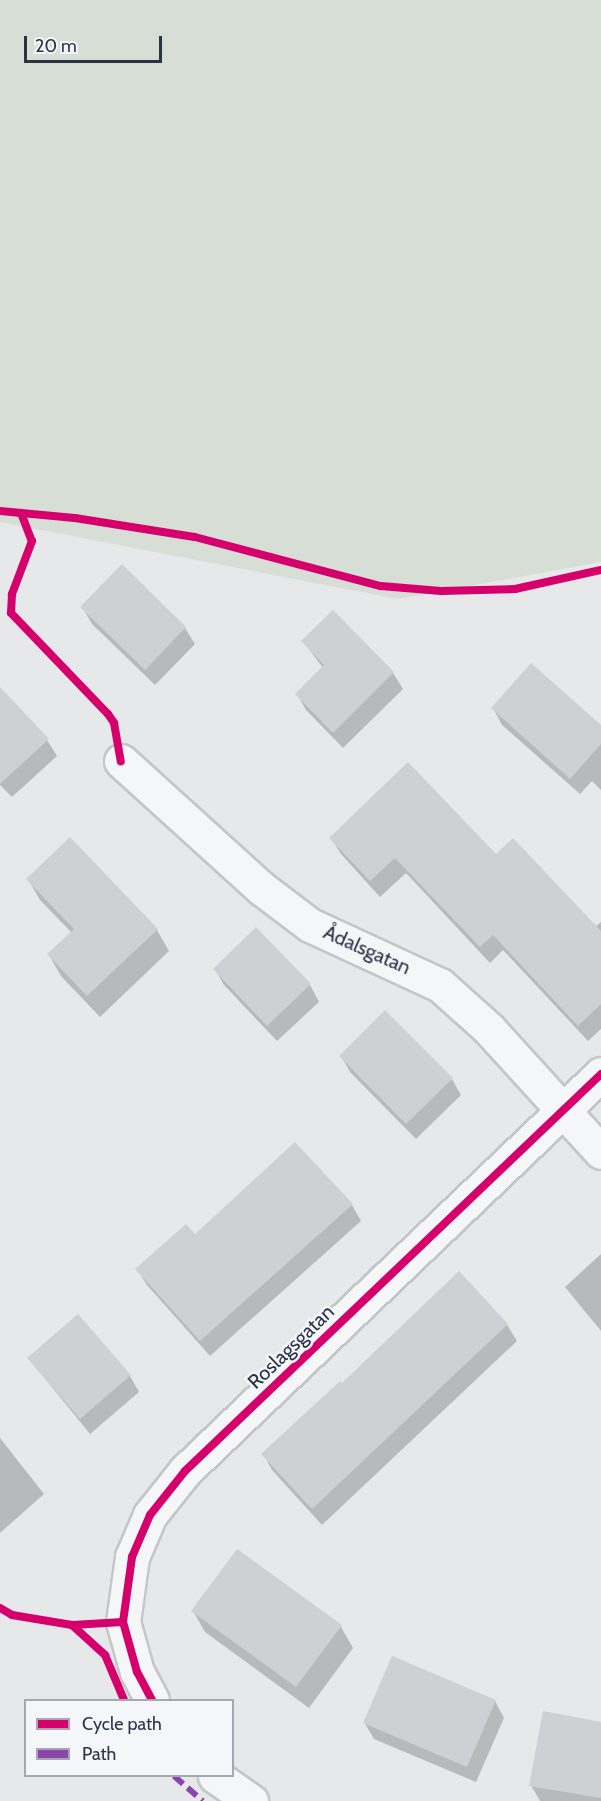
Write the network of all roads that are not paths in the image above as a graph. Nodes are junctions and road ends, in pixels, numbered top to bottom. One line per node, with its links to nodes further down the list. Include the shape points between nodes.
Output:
1 (121, 761): 3 (street, Ådalsgatan, via 261,888 310,925 440,985 489,1029)
2 (601, 1074): 3 (street, Roslagsgatan)
3 (564, 1109): 4 (street, Ådalsgatan); 5 (street, Roslagsgatan, via 185,1471 150,1515 132,1557 123,1622 137,1672)
4 (601, 1152)
5 (151, 1699)
6 (216, 1777): 7 (street)
7 (251, 1801)

